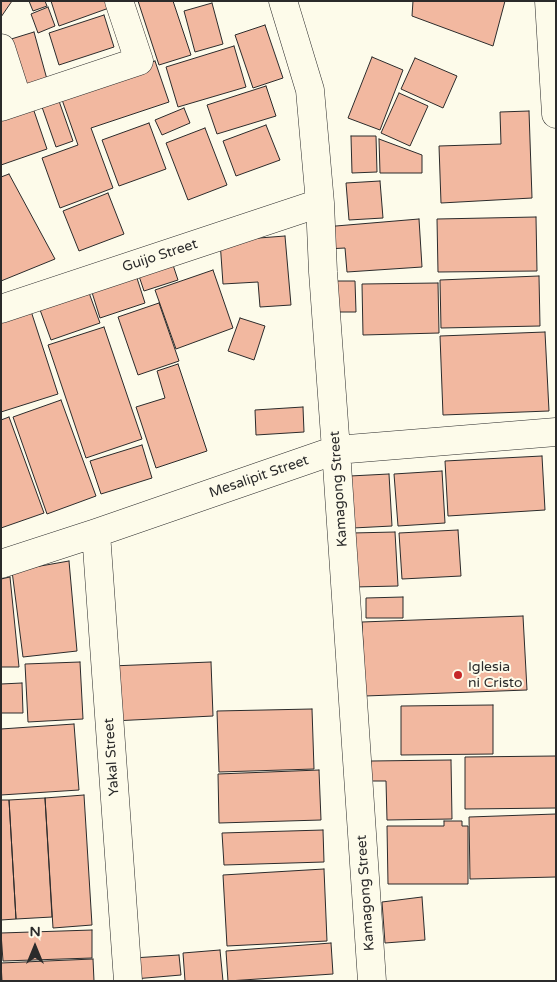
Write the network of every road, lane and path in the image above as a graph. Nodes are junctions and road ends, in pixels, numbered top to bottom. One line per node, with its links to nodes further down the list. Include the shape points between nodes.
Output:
1 (119, 1): 5 (street, via 139,61)
2 (283, 1): 7 (street, Kamagong Street, via 310,90)
3 (550, 1): 6 (street)
4 (1, 48): 5 (street)
5 (10, 104)
6 (556, 114)
7 (320, 203): 8 (street, Guijo Street); 10 (street, Kamagong Street)
8 (1, 309)
9 (556, 432): 10 (street, Mesalipit Street)
10 (336, 450): 11 (street, Mesalipit Street); 14 (street, Kamagong Street)
11 (96, 533): 12 (street, Mesalipit Street); 13 (street, Yakal Street)
12 (1, 564)
13 (128, 981)
14 (372, 981)

